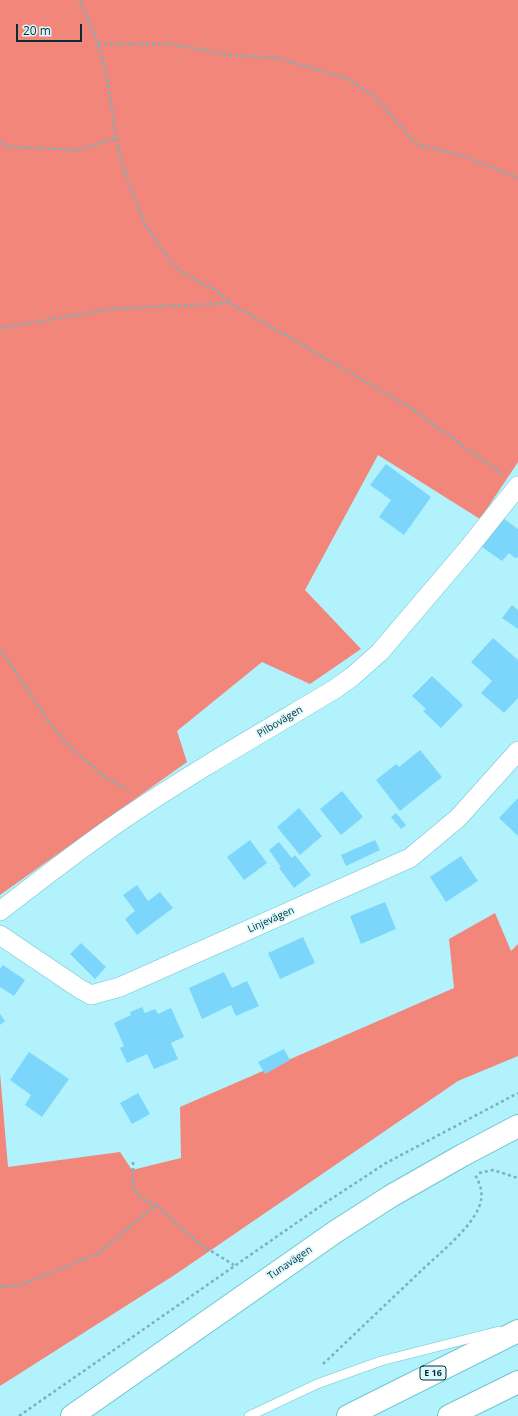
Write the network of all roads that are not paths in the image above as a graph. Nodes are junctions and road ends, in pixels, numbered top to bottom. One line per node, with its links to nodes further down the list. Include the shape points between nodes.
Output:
1 (512, 481): 3 (street, Pilbovägen, via 466,551 368,664 335,689 151,802 69,858)
2 (518, 751): 4 (street, Linjevägen, via 458,818 410,858 120,987 91,995)
3 (0, 911)
4 (0, 935)
5 (518, 1126): 9 (main road, Tunavägen, via 391,1196 335,1232)
6 (518, 1326): 10 (lane, via 381,1361 317,1384)
7 (518, 1331): 11 (main road, E 16)
8 (518, 1382): 12 (main road)
9 (72, 1416)
10 (249, 1416)
11 (348, 1416)
12 (449, 1416)

